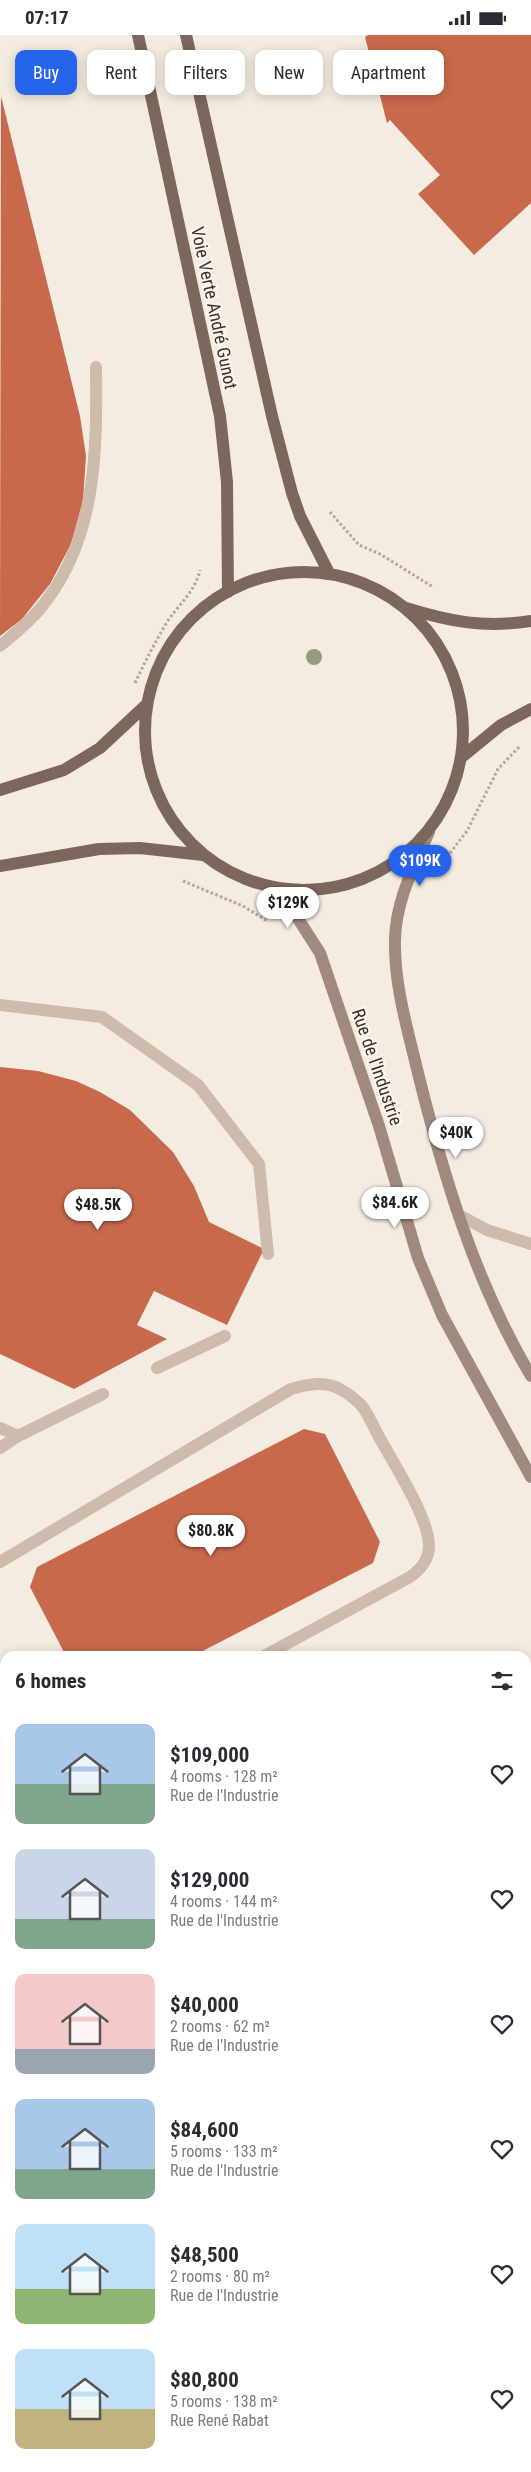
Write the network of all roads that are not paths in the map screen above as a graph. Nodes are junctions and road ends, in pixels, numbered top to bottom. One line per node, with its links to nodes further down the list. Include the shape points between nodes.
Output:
1 (138, 35): 5 (main road, Voie Verte André Gunot, via 220,416 227,482)
2 (186, 35): 4 (main road, Voie Verte André Gunot, via 272,416 300,516)
3 (96, 367): 8 (street, via 92,488 73,557 38,611)
4 (329, 573): 5 (main road, via 287,572 246,582); 6 (main road, via 369,585)
5 (228, 592): 9 (main road, via 179,630 157,666)
6 (405, 607): 7 (main road, via 445,621 470,624); 11 (main road, via 434,637 454,674 464,715)
7 (531, 621)
8 (0, 646)
9 (145, 706): 12 (main road, via 100,748 64,770); 14 (main road, via 144,748 154,788 174,825)
10 (530, 709): 11 (main road, via 501,725)
11 (463, 756): 13 (main road, via 451,797)
12 (0, 790)
13 (429, 832): 16 (main road, via 398,860 353,884 321,890); 18 (main road, Rue de l'Industrie, via 398,909 396,980 433,1133)
14 (203, 855): 15 (main road, via 140,848 99,849); 16 (main road, via 239,877)
15 (0, 866)
16 (279, 889): 28 (main road, Rue de l'Industrie, via 320,953 379,1126 418,1258 442,1315)
17 (0, 1005): 20 (street, via 102,1017 198,1085 259,1164)
18 (459, 1215): 19 (street, via 487,1230); 23 (main road, Rue de l'Industrie, via 484,1280)
19 (531, 1245)
20 (268, 1254)
21 (225, 1336): 22 (street)
22 (157, 1368)
23 (531, 1376)
24 (103, 1394): 26 (street)
25 (0, 1427): 26 (street)
26 (18, 1436): 27 (street)
27 (0, 1448)
28 (531, 1477)
29 (0, 1563): 30 (street, via 291,1389 325,1384 341,1389 361,1405 419,1511 428,1534 427,1559 410,1577)
30 (273, 1651)

